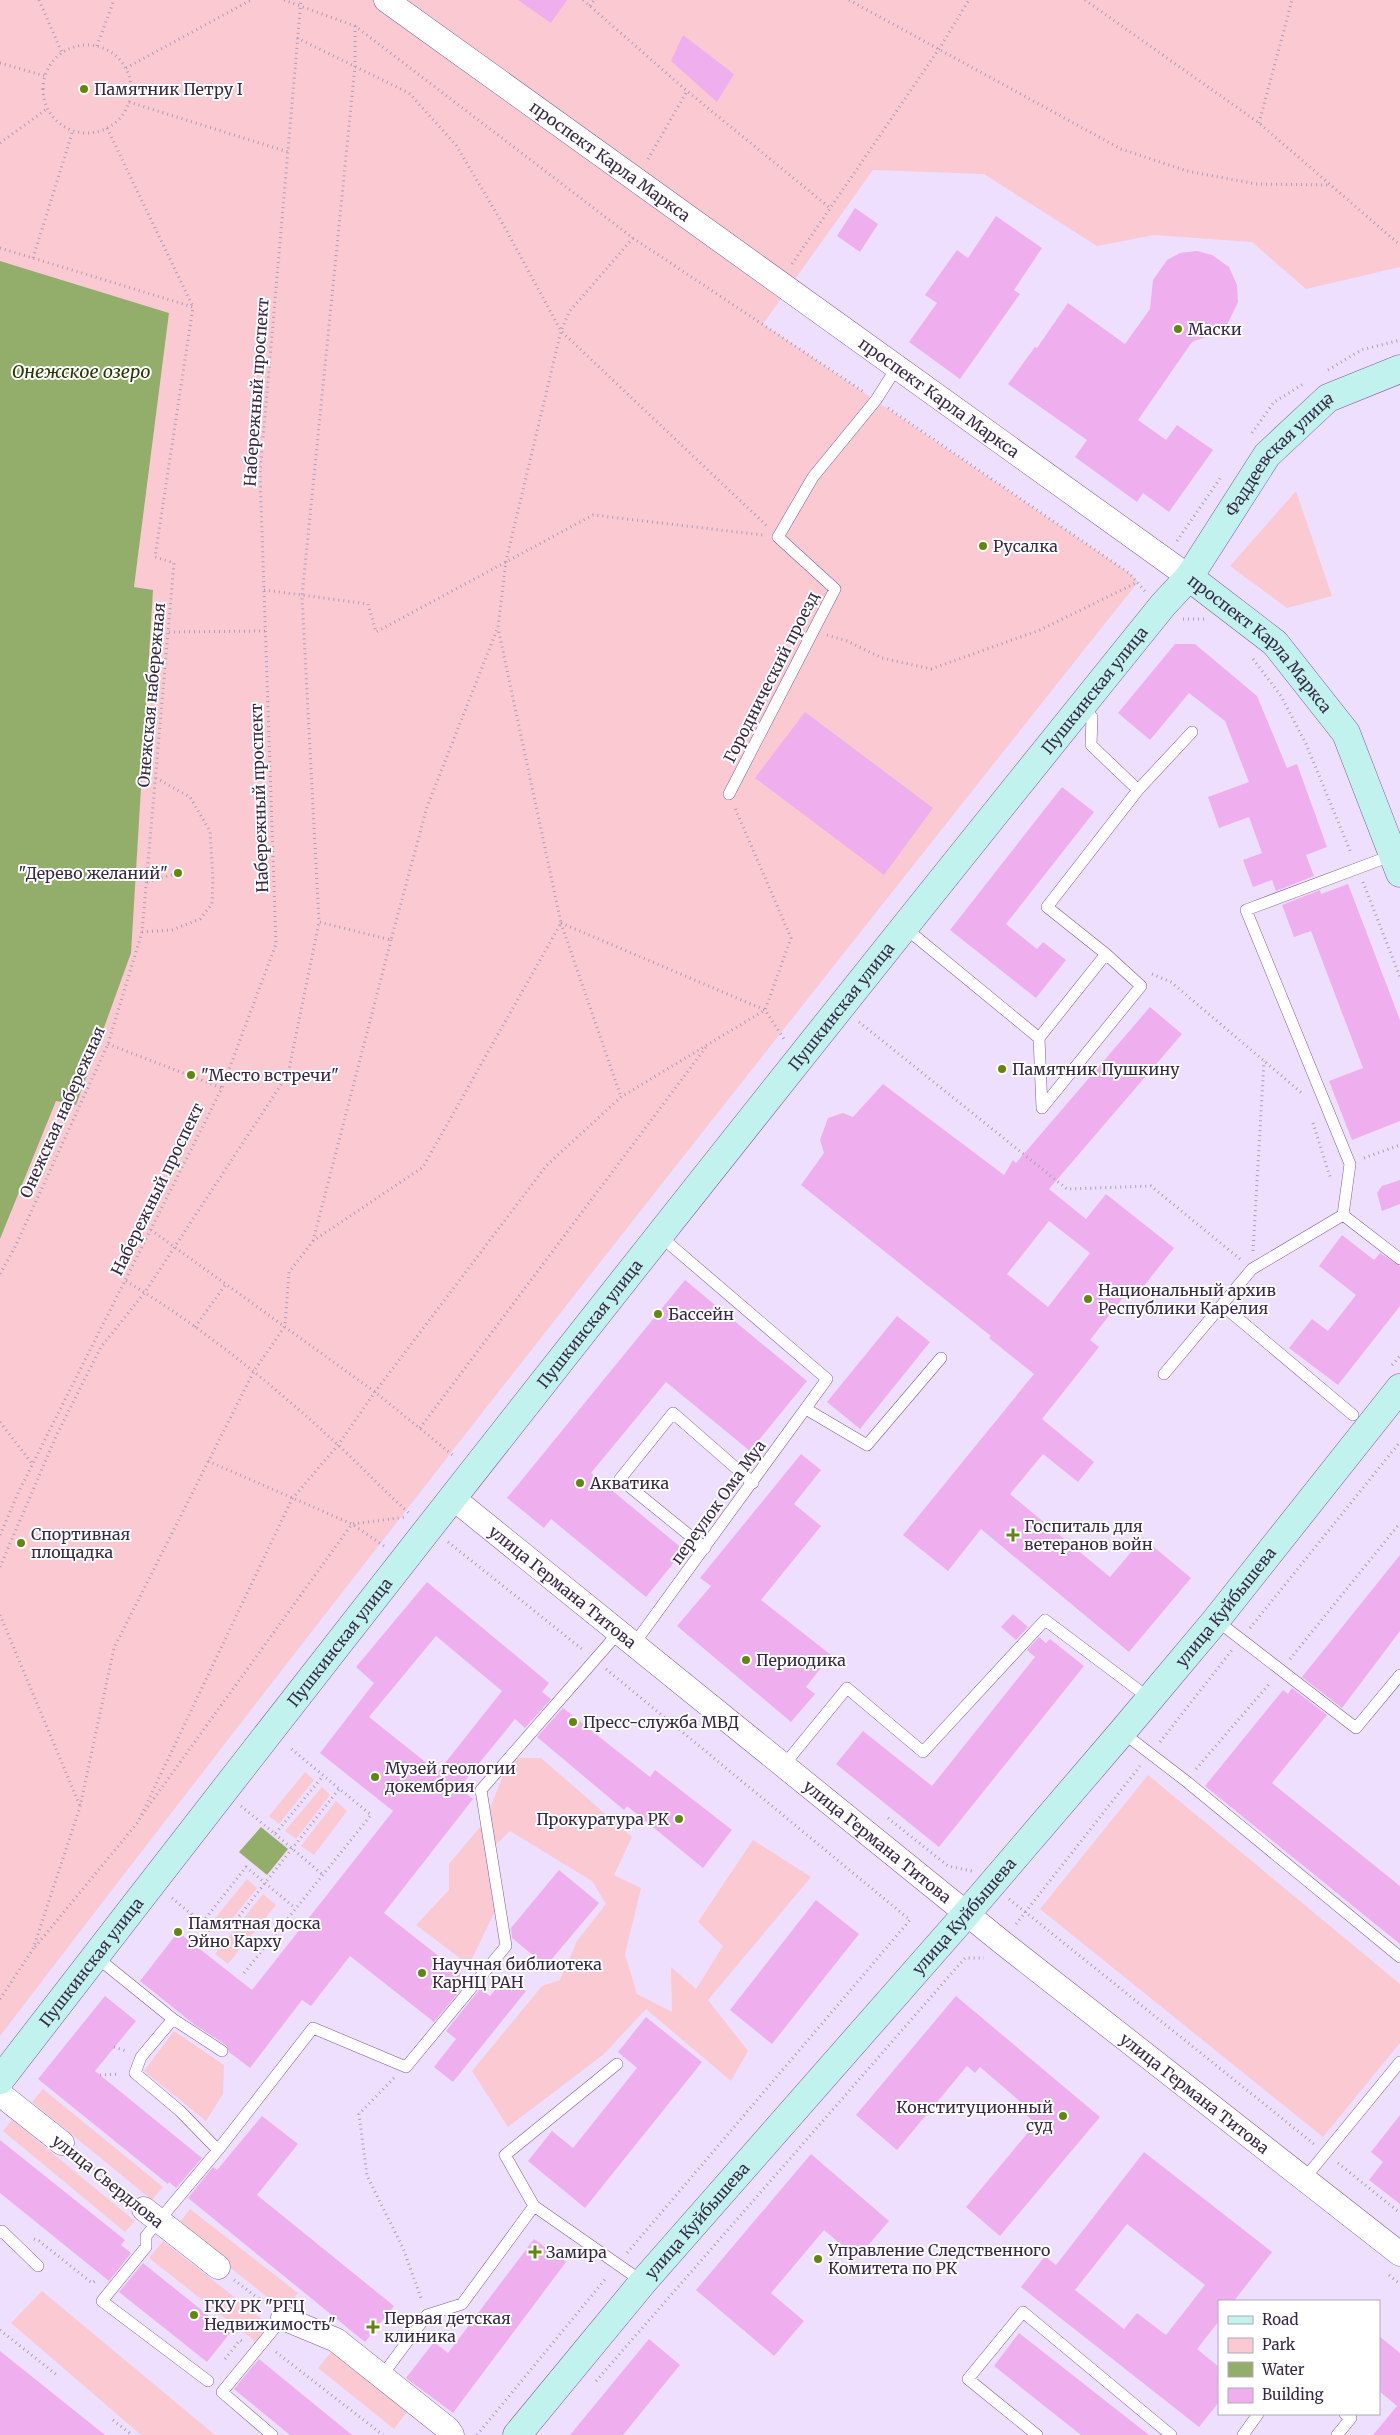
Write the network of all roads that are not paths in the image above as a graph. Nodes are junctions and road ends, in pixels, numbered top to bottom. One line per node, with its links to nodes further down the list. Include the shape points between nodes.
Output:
1 (386, 0): 2 (street, проспект Карла Маркса)
2 (897, 367): 4 (street, проспект Карла Маркса); 8 (lane, Городнический проезд, via 876,400 813,477 778,537 835,589)
3 (1400, 369): 4 (street, Фаддеевская улица, via 1328,398 1267,455)
4 (1189, 577): 5 (street, Пушкинская улица); 9 (street, проспект Карла Маркса, via 1275,643 1346,733)
5 (1080, 708): 7 (lane, via 1092,717 1091,745); 10 (street, Пушкинская улица)
6 (1192, 732): 7 (lane)
7 (1138, 790): 11 (lane, via 1047,908)
8 (729, 794)
9 (1396, 864): 13 (lane, via 1358,870 1246,910 1350,1164)
10 (904, 927): 12 (lane); 14 (street, Пушкинская улица)
11 (1106, 954): 12 (lane); 12 (lane, via 1141,986 1042,1108)
12 (1039, 1038)
13 (1343, 1216): 15 (lane); 16 (lane, via 1252,1269)
14 (660, 1236): 20 (lane, переулок Ома Муа, via 827,1379); 23 (street, Пушкинская улица)
15 (1400, 1259)
16 (1222, 1305): 18 (lane); 21 (lane)
17 (941, 1358): 20 (lane, via 867,1445)
18 (1164, 1374)
19 (1400, 1388): 25 (street, улица Куйбышева)
20 (806, 1408): 22 (lane, переулок Ома Муа)
21 (1352, 1415)
22 (753, 1482): 24 (lane, переулок Ома Муа); 24 (lane, via 673,1414 620,1479)
23 (453, 1498): 26 (street, улица Германа Титова); 32 (street, Пушкинская улица)
24 (705, 1548): 26 (lane, переулок Ома Муа)
25 (1216, 1620): 27 (lane, via 1356,1728); 28 (street, улица Куйбышева)
26 (626, 1638): 30 (street, улица Германа Титова); 41 (lane, переулок Ома Муа, via 595,1660 481,1790 506,1946 406,2067 313,2028)
27 (1400, 1675)
28 (1150, 1698): 29 (street, улица Куйбышева); 30 (lane, via 1046,1620 923,1752 847,1688)
29 (1122, 1732): 31 (street, улица Куйбышева); 33 (lane)
30 (784, 1765): 31 (street, улица Германа Титова)
31 (967, 1913): 42 (street, улица Германа Титова); 49 (street, улица Куйбышева)
32 (95, 1956): 34 (lane); 38 (street, Пушкинская улица)
33 (1400, 1957)
34 (173, 2019): 35 (lane); 41 (lane, via 140,2057 136,2073)
35 (222, 2051)
36 (1400, 2062): 42 (lane)
37 (617, 2064): 43 (lane, via 505,2155)
38 (0, 2080)
39 (0, 2094): 40 (street, улица Свердлова)
40 (62, 2143)
41 (218, 2150): 44 (lane)
42 (1305, 2178): 46 (street, улица Германа Титова)
43 (534, 2206): 49 (lane); 51 (lane, via 462,2304 427,2315)
44 (151, 2215): 48 (street, улица Свердлова); 52 (lane, via 146,2247 102,2301)
45 (0, 2233): 47 (lane, via 2,2231)
46 (1400, 2254)
47 (38, 2266)
48 (218, 2267)
49 (643, 2282): 57 (street, улица Куйбышева)
50 (284, 2318): 51 (street, via 336,2340); 55 (lane, via 222,2392)
51 (382, 2376): 56 (street)
52 (208, 2381)
53 (1257, 2415): 60 (lane)
54 (1346, 2415): 61 (lane, via 1351,2418)
55 (272, 2435)
56 (452, 2435)
57 (517, 2435)
58 (1038, 2435): 59 (lane, via 968,2379 1023,2312)
59 (1172, 2435)
60 (1242, 2435)
61 (1337, 2435)

